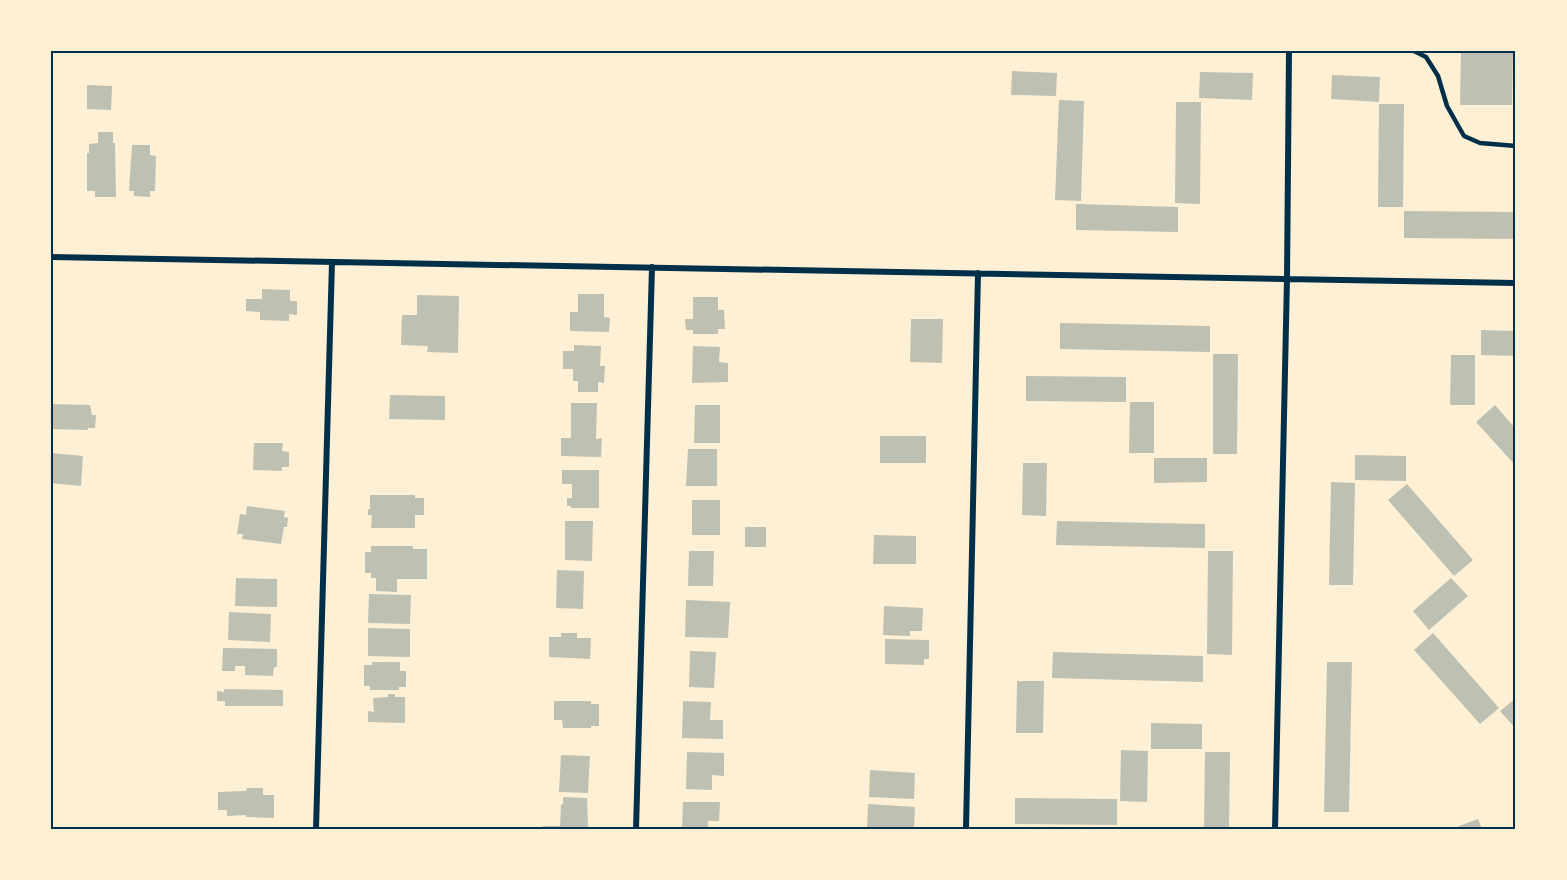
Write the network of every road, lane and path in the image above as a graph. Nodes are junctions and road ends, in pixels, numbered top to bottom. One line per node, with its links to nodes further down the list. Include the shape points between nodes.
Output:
1 (1289, 51): 8 (street)
2 (1414, 51): 3 (lane, via 1426,57 1438,75 1447,106 1464,136 1480,143)
3 (1516, 146)
4 (51, 256): 5 (street)
5 (332, 262): 6 (street); 10 (street)
6 (652, 267): 7 (street); 11 (street)
7 (978, 273): 8 (street); 12 (street)
8 (1287, 279): 9 (street); 13 (street)
9 (1516, 283)
10 (316, 829)
11 (636, 829)
12 (966, 829)
13 (1275, 829)

